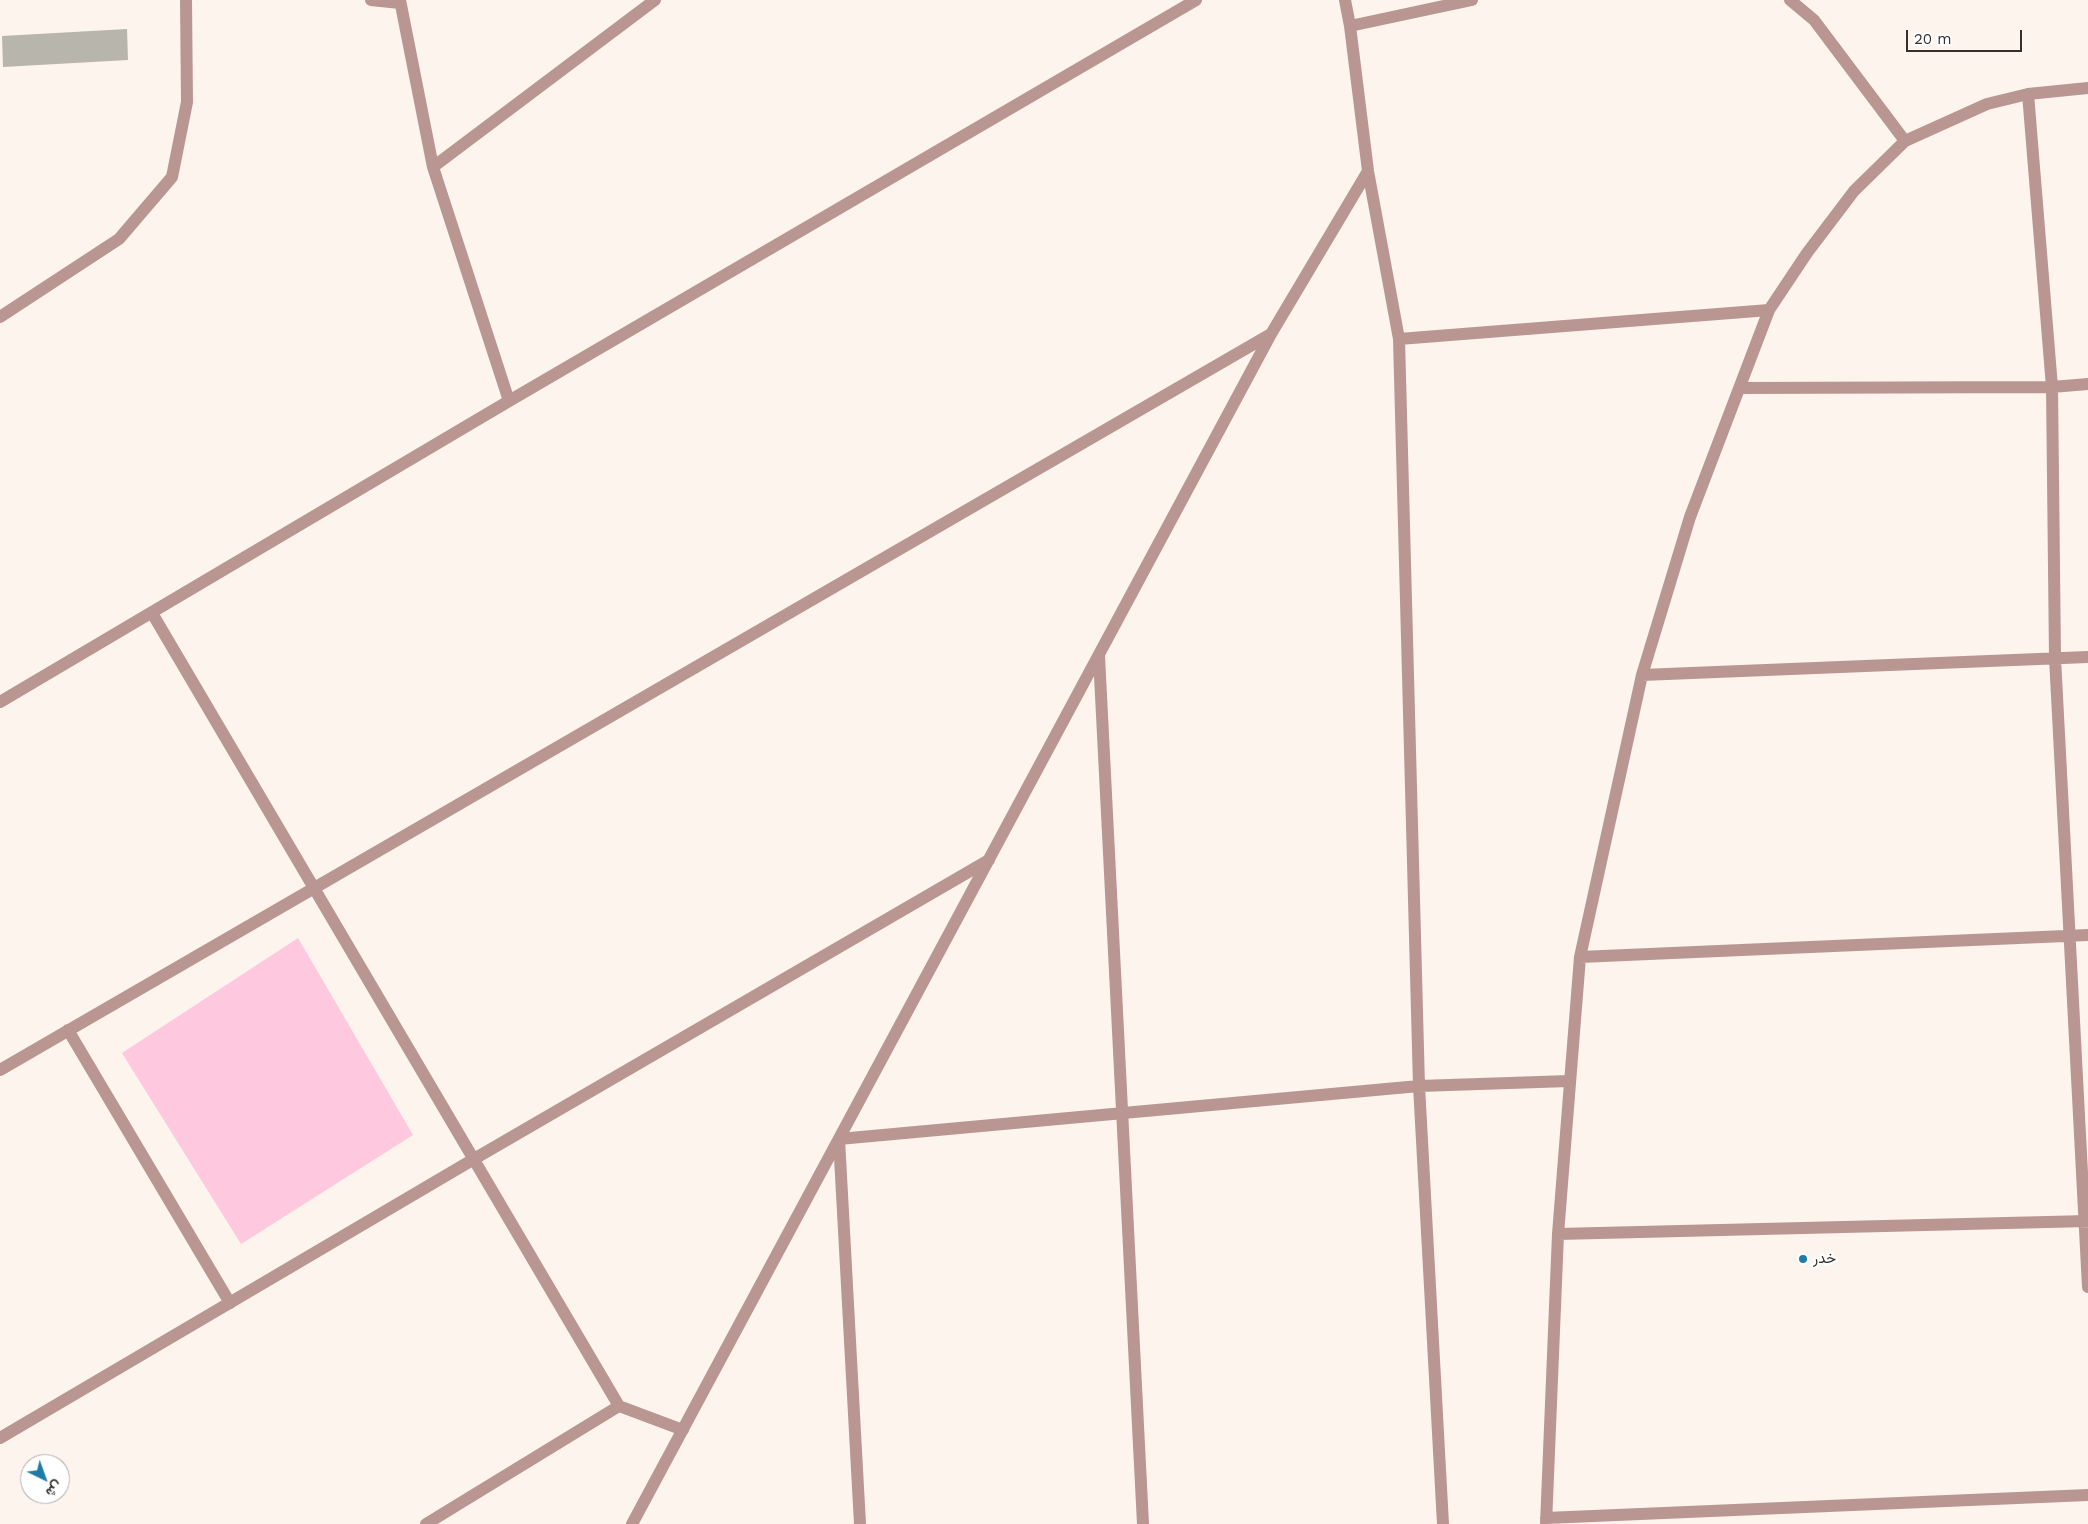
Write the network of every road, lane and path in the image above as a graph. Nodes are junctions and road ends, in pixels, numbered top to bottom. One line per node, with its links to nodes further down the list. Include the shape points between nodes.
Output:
1 (186, 0): 16 (street, via 187,102 172,177 119,239)
2 (372, 0): 8 (street)
3 (655, 0): 13 (street)
4 (1196, 0): 22 (street)
5 (1345, 0): 9 (street)
6 (1472, 0): 9 (street)
7 (1790, 0): 12 (street, via 1814,20)
8 (400, 2): 13 (street)
9 (1350, 26): 14 (street)
10 (2088, 88): 11 (street)
11 (2028, 94): 12 (street, via 1987,104); 20 (street)
12 (1905, 141): 15 (street, via 1854,191 1807,253)
13 (433, 166): 22 (street)
14 (1368, 171): 17 (street); 18 (street)
15 (1770, 310): 18 (street); 21 (street)
16 (0, 317)
17 (1271, 334): 24 (street); 30 (street)
18 (1399, 339): 37 (street)
19 (2088, 384): 20 (street)
20 (2052, 387): 21 (street); 26 (street)
21 (1740, 388): 27 (street, via 1690,516)
22 (509, 401): 23 (street)
23 (152, 613): 28 (street); 30 (street)
24 (1099, 656): 29 (street); 38 (street)
25 (2088, 656): 26 (street)
26 (2055, 658): 27 (street); 31 (street)
27 (1642, 675): 33 (street)
28 (0, 702)
29 (989, 860): 39 (street); 40 (street)
30 (313, 887): 34 (street); 40 (street)
31 (2069, 935): 32 (street); 33 (street); 41 (street)
32 (2088, 935)
33 (1580, 957): 36 (street)
34 (68, 1030): 35 (street); 44 (street)
35 (0, 1070)
36 (1569, 1081): 37 (street); 42 (street)
37 (1419, 1086): 38 (street); 54 (street)
38 (1122, 1115): 39 (street); 53 (street)
39 (839, 1139): 46 (street); 52 (street)
40 (474, 1159): 44 (street); 45 (street)
41 (2086, 1221): 42 (street); 43 (street)
42 (1558, 1234): 49 (street)
43 (2088, 1288)
44 (230, 1303): 47 (street)
45 (619, 1406): 46 (street); 50 (street)
46 (683, 1430): 51 (street)
47 (0, 1438)
48 (2088, 1495): 49 (street)
49 (1546, 1521)
50 (426, 1524)
51 (632, 1524)
52 (860, 1524)
53 (1143, 1524)
54 (1443, 1524)

